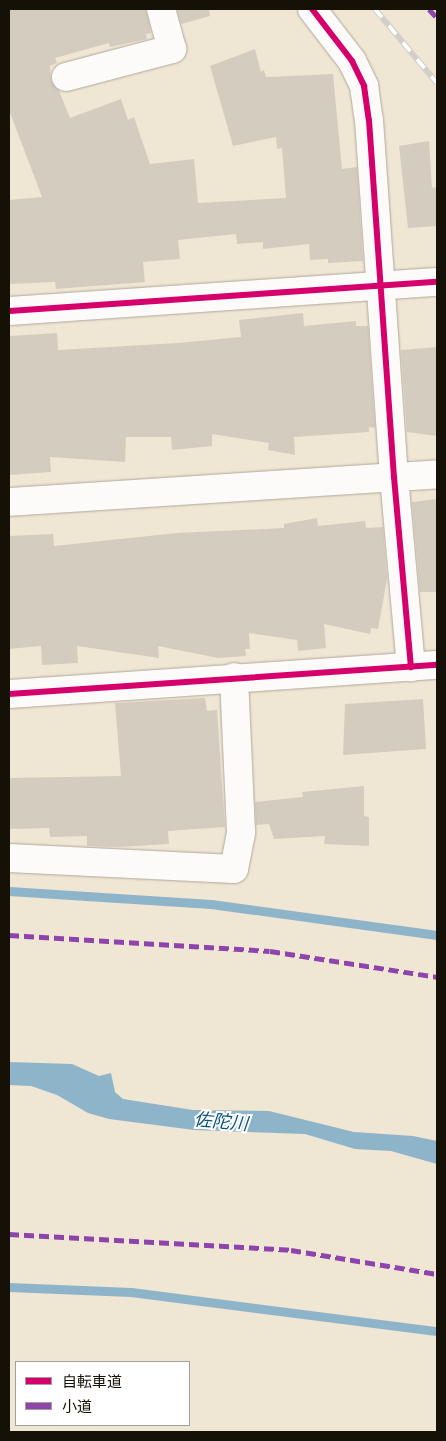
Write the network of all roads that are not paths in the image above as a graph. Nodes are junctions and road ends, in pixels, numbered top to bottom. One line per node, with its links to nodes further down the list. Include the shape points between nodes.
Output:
1 (161, 9): 3 (street, via 172,49)
2 (312, 9): 5 (street, via 352,61 364,86 370,120)
3 (66, 77)
4 (437, 282): 5 (street)
5 (382, 286): 6 (street); 8 (street)
6 (9, 311)
7 (437, 474): 8 (street)
8 (394, 477): 9 (street); 11 (street)
9 (9, 502)
10 (437, 665): 11 (street)
11 (411, 667): 12 (street)
12 (234, 677): 13 (street); 14 (street, via 241,832 234,868)
13 (9, 694)
14 (9, 858)

